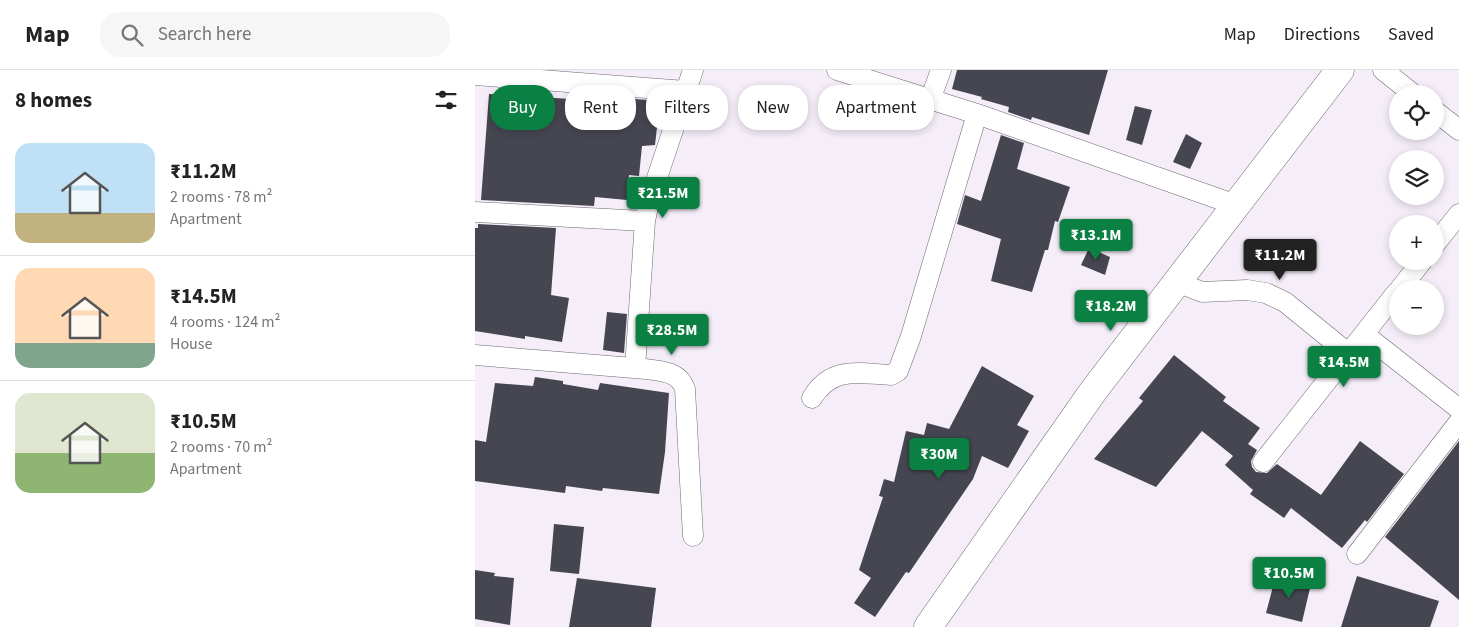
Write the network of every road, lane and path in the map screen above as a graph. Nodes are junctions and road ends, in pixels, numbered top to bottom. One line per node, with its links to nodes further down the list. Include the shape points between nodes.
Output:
1 (693, 70): 7 (street)
2 (837, 70): 8 (street)
3 (941, 70): 11 (street)
4 (1340, 70): 17 (street)
5 (1383, 70): 9 (street)
6 (475, 75): 10 (street)
7 (688, 85)
8 (884, 85)
9 (1402, 85)
10 (646, 87)
11 (934, 89)
12 (934, 101): 13 (street)
13 (977, 114): 17 (street); 30 (street, via 898,371 891,375 841,374 826,381)
14 (1444, 118): 16 (street)
15 (673, 130): 20 (street)
16 (1459, 130)
17 (1236, 205): 24 (street)
18 (475, 212): 20 (street)
19 (1459, 214): 21 (street)
20 (645, 221): 29 (street)
21 (1444, 233)
22 (1415, 270): 23 (street)
23 (1407, 280)
24 (1177, 282): 27 (street, via 1202,292 1247,290 1266,293 1285,302); 36 (street, via 1094,390)
25 (1389, 302): 26 (street)
26 (1364, 334): 27 (street); 31 (street)
27 (1349, 354): 33 (street)
28 (475, 355): 29 (street)
29 (635, 368): 34 (street, via 673,374 682,379)
30 (812, 398)
31 (1459, 409)
32 (1459, 422): 35 (street)
33 (1263, 462)
34 (693, 536)
35 (1357, 554)
36 (928, 627)

